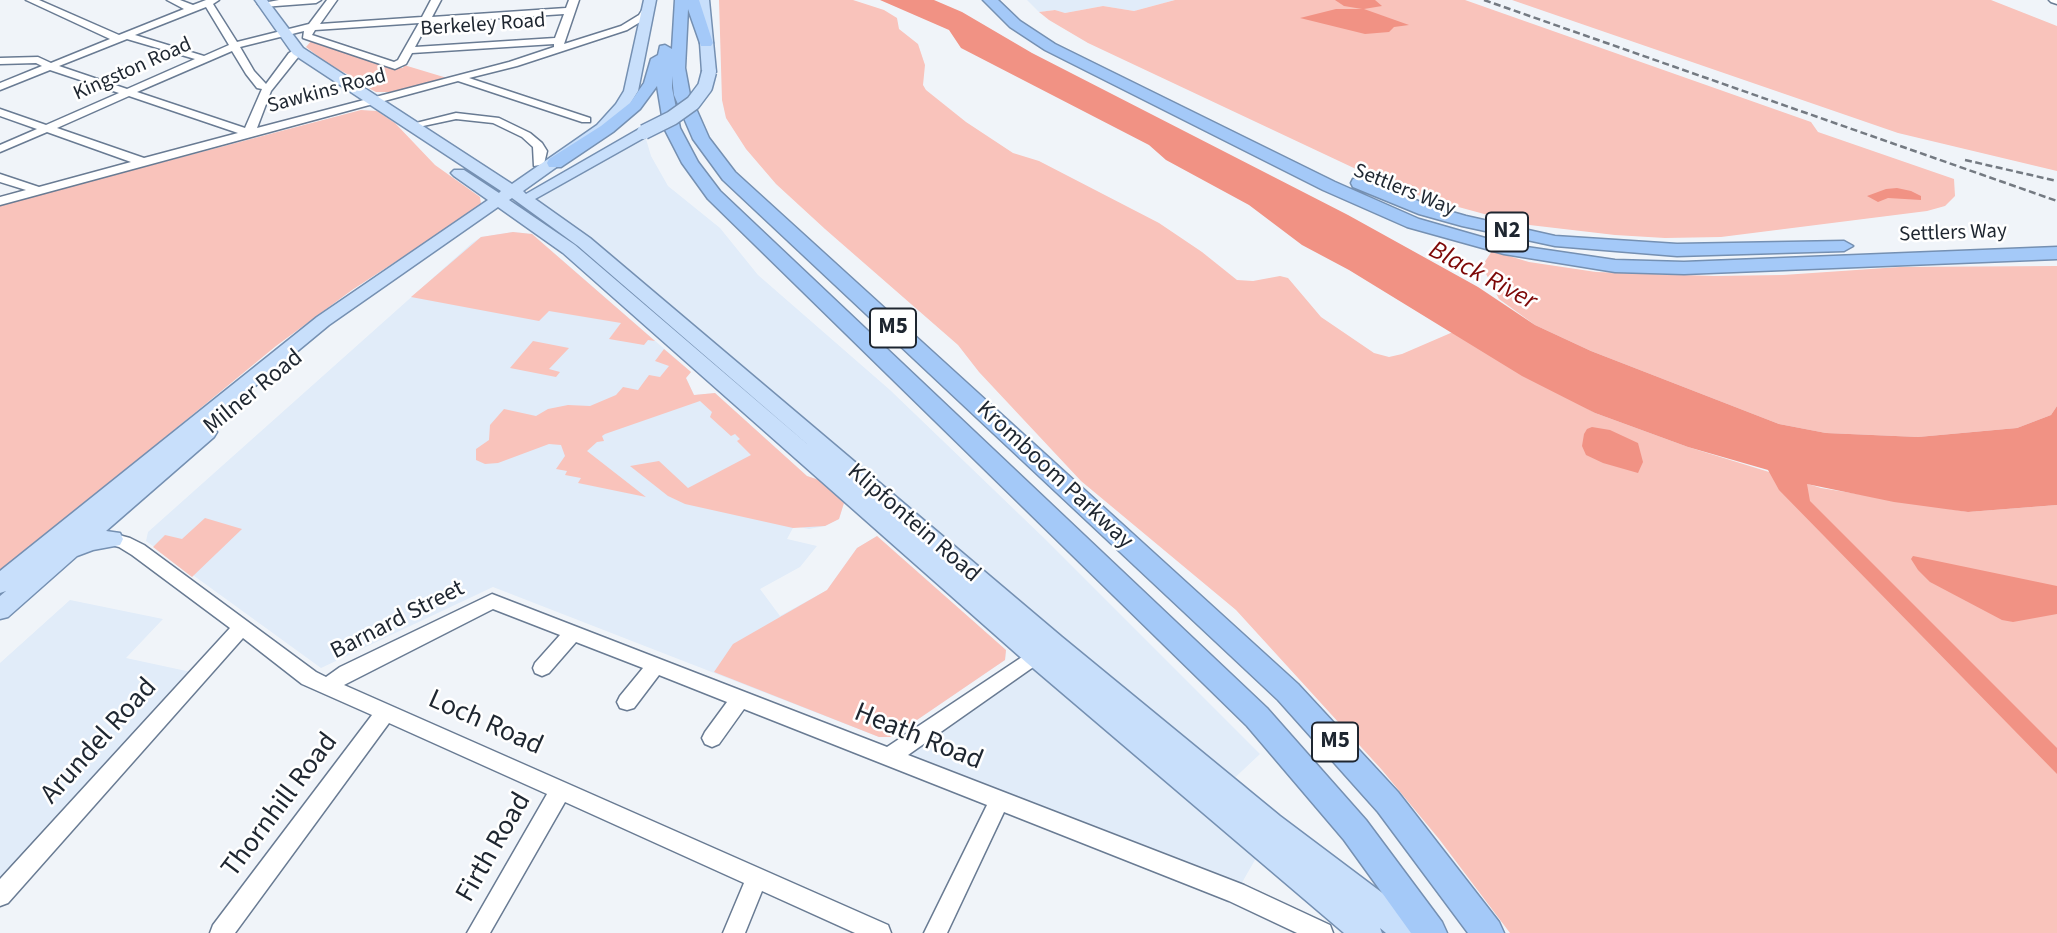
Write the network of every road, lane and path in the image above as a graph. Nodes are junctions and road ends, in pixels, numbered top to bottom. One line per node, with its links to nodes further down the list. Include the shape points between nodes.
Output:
1 (31, 0): 25 (street)
2 (173, 0): 18 (street)
3 (219, 0): 15 (street)
4 (316, 0): 16 (street)
5 (332, 0): 23 (street)
6 (436, 0): 20 (street)
7 (574, 0): 19 (street)
8 (670, 0): 22 (highway, Kromboom Parkway / M5)
9 (682, 0): 59 (highway, Kromboom Parkway / M5, via 678,68 682,95 696,129 720,166)
10 (692, 0): 26 (highway)
11 (703, 0): 26 (main road)
12 (976, 0): 21 (highway)
13 (990, 0): 21 (highway, Settlers Way / N2)
14 (1011, 0): 52 (highway, Settlers Way / N2, via 1042,28 1073,46 1335,172 1425,210 1508,232 1594,246 1677,250)
15 (211, 2): 18 (street); 28 (street)
16 (262, 2): 24 (main road, Klipfontein Road)
17 (650, 3): 27 (street, Sawkins Road, via 642,18 624,28); 46 (main road, via 627,99 602,128)
18 (193, 9): 25 (street)
19 (570, 11): 20 (street, Kingston Road); 27 (street)
20 (425, 20): 23 (street, Kingston Road); 29 (street)
21 (1010, 20): 53 (highway, Settlers Way / N2, via 1067,56 1371,205 1413,223 1504,248 1615,266 1684,268)
22 (667, 22): 46 (highway, via 645,93 620,119); 86 (highway, Kromboom Parkway / M5, via 666,106 679,144 723,206 1231,691 1355,830)
23 (309, 32): 24 (street, Kingston Road); 29 (street, via 398,65)
24 (284, 33): 28 (street, Kingston Road); 30 (main road, Klipfontein Road)
25 (123, 38): 31 (street); 33 (street)
26 (706, 43): 50 (main road, bridge, via 709,72 693,103)
27 (559, 45): 29 (street, Berkeley Road); 34 (street, Sawkins Road)
28 (234, 46): 31 (street, Kingston Road); 36 (street, via 261,86)
29 (409, 50)
30 (299, 51): 36 (street); 38 (main road, Klipfontein Road)
31 (204, 59): 37 (street, Kingston Road)
32 (0, 61): 33 (street, via 33,58)
33 (52, 66): 35 (street); 37 (street)
34 (458, 78): 38 (street, Sawkins Road); 40 (street)
35 (0, 87)
36 (269, 87): 43 (street)
37 (130, 92): 42 (street, Kingston Road); 43 (street)
38 (372, 100): 41 (main road, Klipfontein Road); 43 (street, Sawkins Road)
39 (0, 112): 42 (street)
40 (586, 120)
41 (409, 126): 47 (street, via 456,116 495,120 538,145); 50 (main road, Klipfontein Road, via 439,157)
42 (46, 129): 44 (street, Kingston Road); 45 (street)
43 (249, 134): 45 (street, Sawkins Road)
44 (0, 149)
45 (143, 162): 49 (street, Sawkins Road)
46 (555, 163): 50 (main road)
47 (538, 164)
48 (0, 178): 49 (street)
49 (40, 191): 51 (street, Sawkins Road)
50 (511, 200): 54 (main road, Milner Road, via 323,321); 55 (main road, Milner Road, via 339,324); 65 (main road, Klipfontein Road)
51 (0, 201)
52 (2057, 237)
53 (2057, 253)
54 (130, 475): 56 (main road, via 85,524); 60 (main road, Milner Road)
55 (114, 511): 56 (main road, Milner Road); 57 (main road, via 103,531)
56 (88, 534): 57 (street, Loch Road); 58 (main road, Milner Road); 60 (main road, via 62,543)
57 (112, 539): 58 (main road, via 83,545); 63 (street, Loch Road, via 138,551)
58 (55, 561): 62 (main road, Milner Road)
59 (1159, 572): 87 (highway, Kromboom Parkway / M5, via 1333,739 1416,836)
60 (0, 585)
61 (492, 601): 64 (street, Heath Road); 68 (street, Barnard Street)
62 (0, 610)
63 (242, 627): 68 (street, Loch Road, via 310,678); 77 (street, Arundel Road)
64 (574, 632): 66 (street, Heath Road); 67 (street)
65 (1044, 650): 73 (street); 84 (main road, Klipfontein Road); 85 (main road, Klipfontein Road)
66 (656, 665): 69 (street, Heath Road); 70 (street)
67 (542, 668)
68 (328, 686): 71 (street, Loch Road)
69 (741, 698): 72 (street); 73 (street, Heath Road)
70 (627, 702)
71 (386, 712): 74 (street, Loch Road); 78 (street, Thornhill Road)
72 (712, 738)
73 (889, 757): 75 (street, Heath Road)
74 (561, 790): 76 (street, Loch Road); 79 (street, Firth Road)
75 (999, 801): 82 (street); 83 (street, Heath Road, via 1236,893)
76 (757, 878): 80 (street); 81 (street, Loch Road)
77 (0, 895)
78 (221, 933)
79 (478, 933)
80 (734, 933)
81 (880, 933)
82 (935, 933)
83 (1322, 933)
84 (1367, 933)
85 (1410, 933)
86 (1431, 933)
87 (1488, 933)

